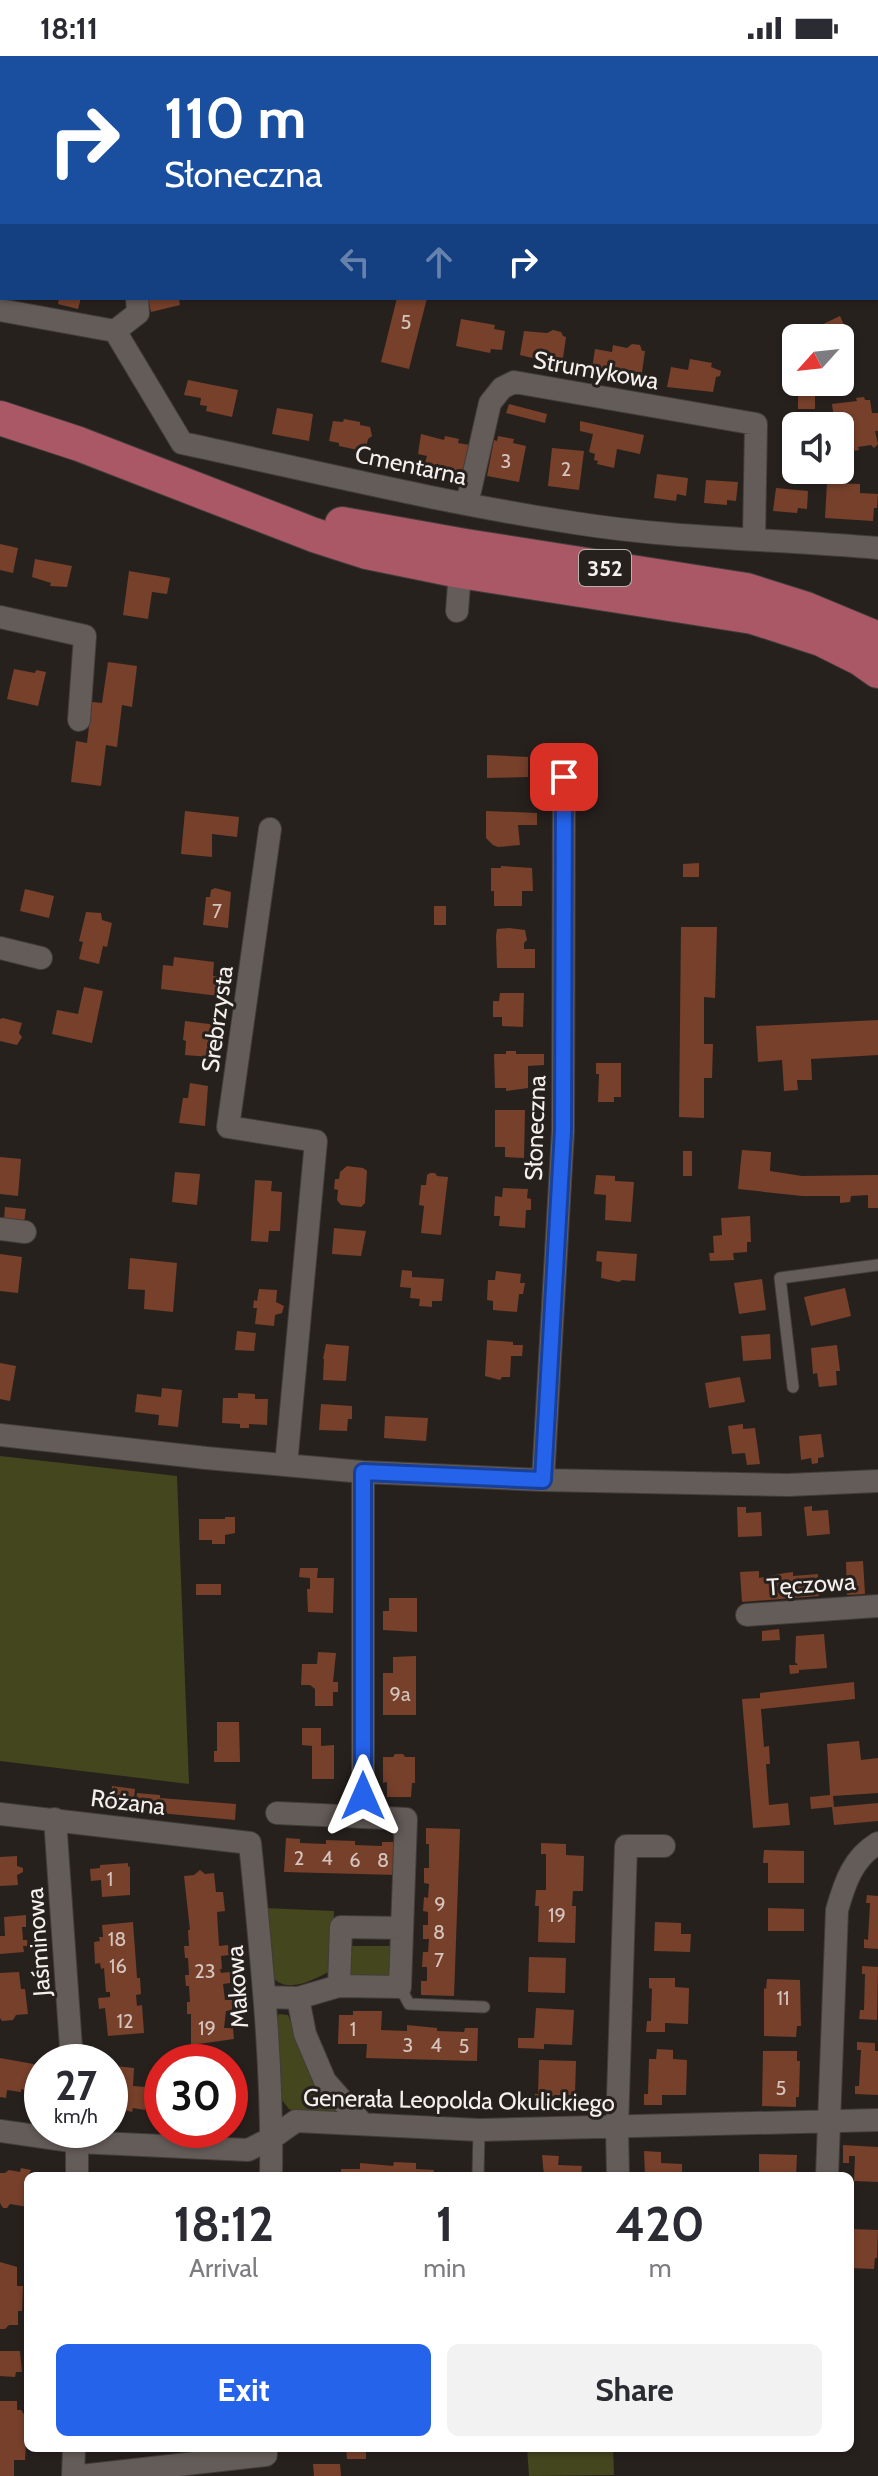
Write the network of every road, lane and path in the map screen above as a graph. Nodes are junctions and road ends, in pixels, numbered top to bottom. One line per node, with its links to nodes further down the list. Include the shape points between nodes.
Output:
1 (137, 300): 3 (street, via 138,313)
2 (0, 310): 3 (street)
3 (115, 331): 5 (street, Cmentarna, via 182,443)
4 (0, 418): 8 (main road, 352, via 367,552)
5 (467, 504): 6 (street, Cmentarna, via 577,524); 6 (street, Strumykowa, via 490,403 514,382 756,424)
6 (754, 538): 7 (street, Cmentarna)
7 (878, 548)
8 (452, 557): 9 (street); 11 (main road, 352, via 753,617); 11 (main road, 352, via 492,550 746,590 806,609)
9 (457, 611)
10 (0, 617): 12 (street, via 85,636)
11 (876, 660)
12 (79, 720)
13 (564, 777): 24 (street, Słoneczna, via 563,1131)
14 (270, 829): 22 (street, Srebrzysta, via 228,1127 316,1141)
15 (0, 948): 16 (street)
16 (41, 958)
17 (0, 1229): 18 (street)
18 (25, 1232)
19 (878, 1265): 20 (lane, via 780,1278)
20 (793, 1387)
21 (0, 1435): 22 (street)
22 (286, 1465): 23 (street)
23 (363, 1472): 24 (street); 28 (street)
24 (543, 1480): 25 (street, via 788,1485)
25 (878, 1481)
26 (878, 1606): 27 (street, Tęczowa)
27 (747, 1615)
28 (363, 1796)
29 (277, 1813): 35 (street, via 406,1819)
30 (0, 1814): 31 (street, Różana)
31 (55, 1819): 32 (street, Różana); 41 (street, Jaśminowa)
32 (250, 1843): 38 (street, Makowa)
33 (878, 1843): 44 (street, via 858,1858 837,1910)
34 (664, 1846): 45 (street, via 626,1846)
35 (402, 1928): 36 (street, via 341,1927); 37 (street)
36 (339, 1986): 37 (street); 39 (street)
37 (400, 1987): 40 (lane, via 409,2004)
38 (265, 1997): 39 (street); 49 (street, Makowa)
39 (298, 1998): 43 (street, via 305,2034 325,2081)
40 (484, 2007)
41 (71, 2044)
42 (878, 2120): 44 (street, Generała Leopolda Okulickiego)
43 (362, 2123): 46 (street, Generała Leopolda Okulickiego); 49 (street, Generała Leopolda Okulickiego, via 296,2121)
44 (828, 2123): 45 (street, Generała Leopolda Okulickiego); 56 (street)
45 (617, 2128): 46 (street, Generała Leopolda Okulickiego); 55 (street)
46 (479, 2130): 54 (lane)
47 (0, 2131): 48 (street, Generała Leopolda Okulickiego)
48 (24, 2133)
49 (272, 2138): 50 (street, Generała Leopolda Okulickiego, via 248,2150); 53 (street, Makowa)
50 (128, 2140)
51 (77, 2148): 52 (street)
52 (77, 2172)
53 (271, 2172)
54 (478, 2172)
55 (618, 2172)
56 (827, 2172)
57 (74, 2452): 59 (street)
58 (259, 2452): 60 (street)
59 (73, 2476)
60 (81, 2476)

